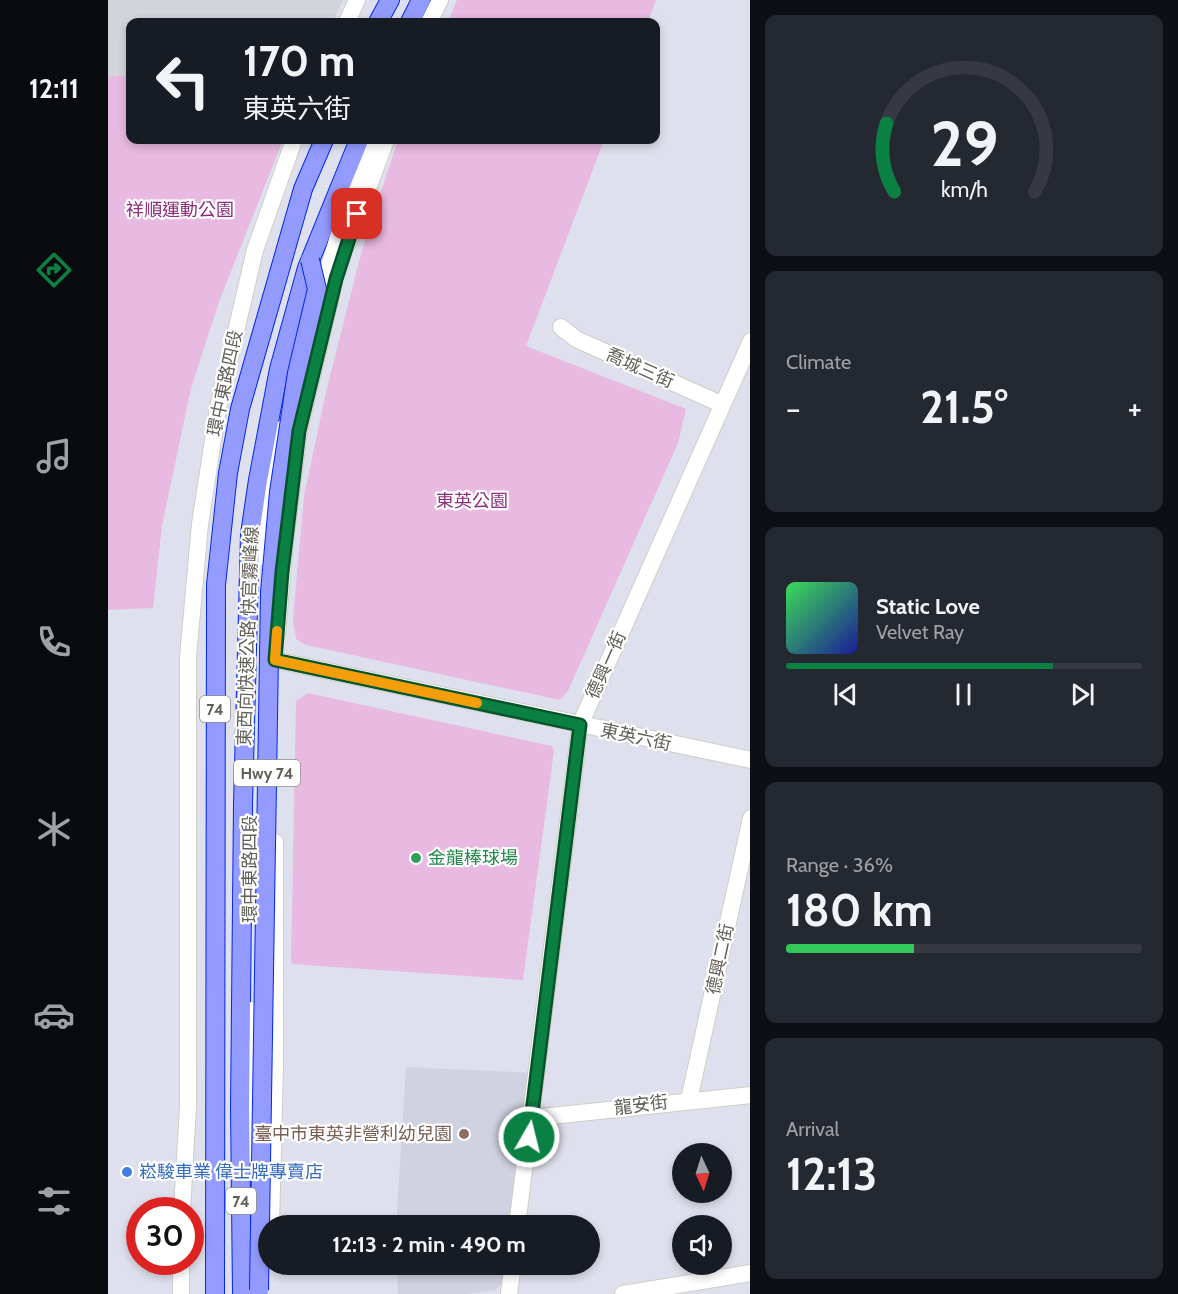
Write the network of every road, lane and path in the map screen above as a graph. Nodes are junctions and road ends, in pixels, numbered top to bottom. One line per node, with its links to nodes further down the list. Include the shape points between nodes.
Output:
1 (357, 0): 3 (street)
2 (390, 0): 4 (highway)
3 (349, 18)
4 (380, 18)
5 (293, 144): 21 (street, 環中東路四段, via 255,250 218,408 200,524 188,657 188,1106)
6 (322, 144): 30 (highway, 東西向快速公路 快官霧峰線 / 74, via 300,200 240,409 228,473 216,585)
7 (357, 144): 10 (highway, 東西向快速公路 快官霧峰線 / 74)
8 (371, 144): 28 (street, 環中東路四段, via 346,209 269,474 259,537 251,660 249,1228)
9 (385, 144): 14 (street, 環中東路四段, via 336,279 299,431)
10 (310, 260): 28 (highway, Hwy 74, bridge, via 317,289 297,373 279,492 270,592); 28 (highway, 東西向快速公路 快官霧峰線 / 74, via 279,369 250,534 240,1107)
11 (561, 327): 13 (street, 喬城三街, via 576,339)
12 (750, 341): 13 (street, 德興一街)
13 (721, 404): 15 (street, 德興一街)
14 (275, 660): 15 (street, 東英六街); 22 (street, 環中東路四段)
15 (580, 725): 16 (street, 東英六街); 20 (street, 德興一街)
16 (750, 760)
17 (750, 818): 19 (street, 德興二街)
18 (750, 1095): 19 (street, 龍安街)
19 (689, 1100): 20 (street, 龍安街)
20 (532, 1118): 23 (street, 德興一街)
21 (183, 1197)
22 (271, 1215)
23 (519, 1215)
24 (750, 1273): 32 (street)
25 (181, 1275): 29 (street)
26 (259, 1275): 28 (street)
27 (512, 1275): 31 (street)
28 (253, 1293)
29 (181, 1294)
30 (215, 1294)
31 (509, 1294)
32 (623, 1294)

